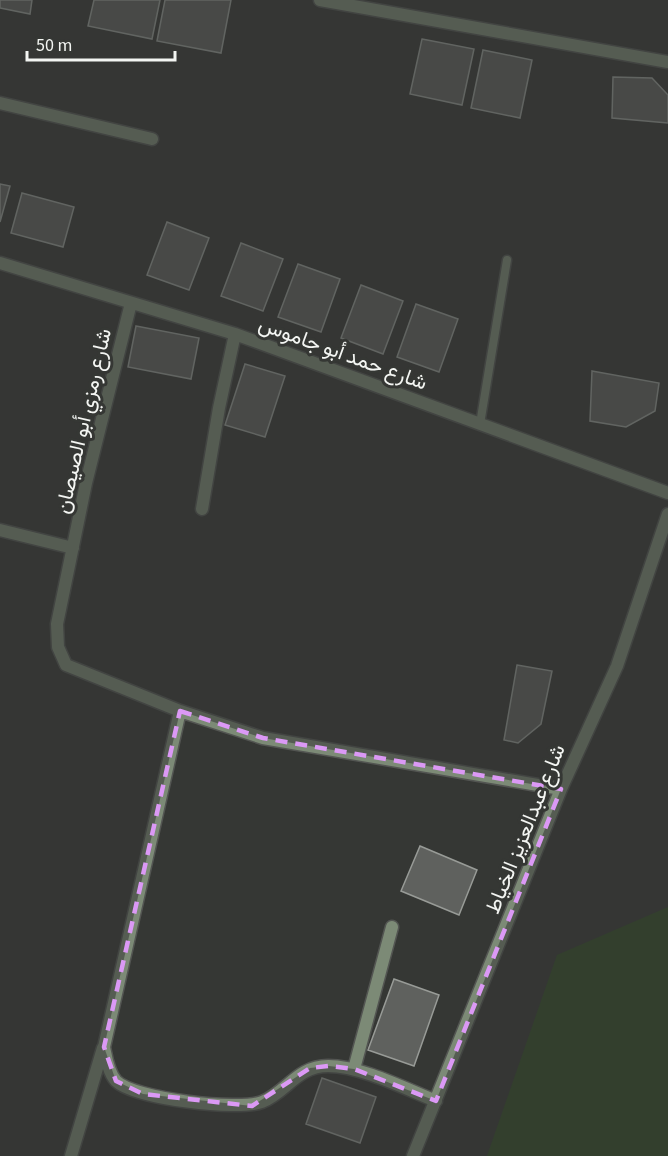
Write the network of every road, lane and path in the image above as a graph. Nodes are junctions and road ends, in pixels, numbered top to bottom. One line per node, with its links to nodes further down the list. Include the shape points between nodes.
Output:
1 (321, 0): 2 (street)
2 (668, 62)
3 (0, 103): 4 (street)
4 (152, 139)
5 (507, 260): 9 (lane)
6 (0, 263): 7 (street, شارع حمد أبو جاموس)
7 (131, 303): 8 (street, شارع حمد أبو جاموس); 14 (street, شارع رمزي أبو الصيصان, via 86,483)
8 (235, 334): 9 (street, شارع حمد أبو جاموس); 11 (street)
9 (480, 424): 10 (street, شارع حمد أبو جاموس)
10 (668, 493)
11 (202, 509)
12 (668, 514): 16 (street, شارع عبدالعزيز الخياط, via 617,666)
13 (0, 530): 14 (street, شارع رمزي أبو الصيصان)
14 (74, 548): 15 (street, شارع رمزي أبو الصيصان, via 57,624 58,647 66,665)
15 (180, 711): 16 (street, via 263,738); 18 (street)
16 (561, 789): 20 (street, شارع عبدالعزيز الخياط)
17 (392, 927): 19 (street)
18 (104, 1047): 19 (street, via 116,1081 129,1088 143,1094 226,1106 252,1106 265,1101 310,1068); 21 (street)
19 (354, 1069): 20 (street)
20 (436, 1101): 22 (street, شارع عبدالعزيز الخياط)
21 (71, 1156)
22 (413, 1156)

